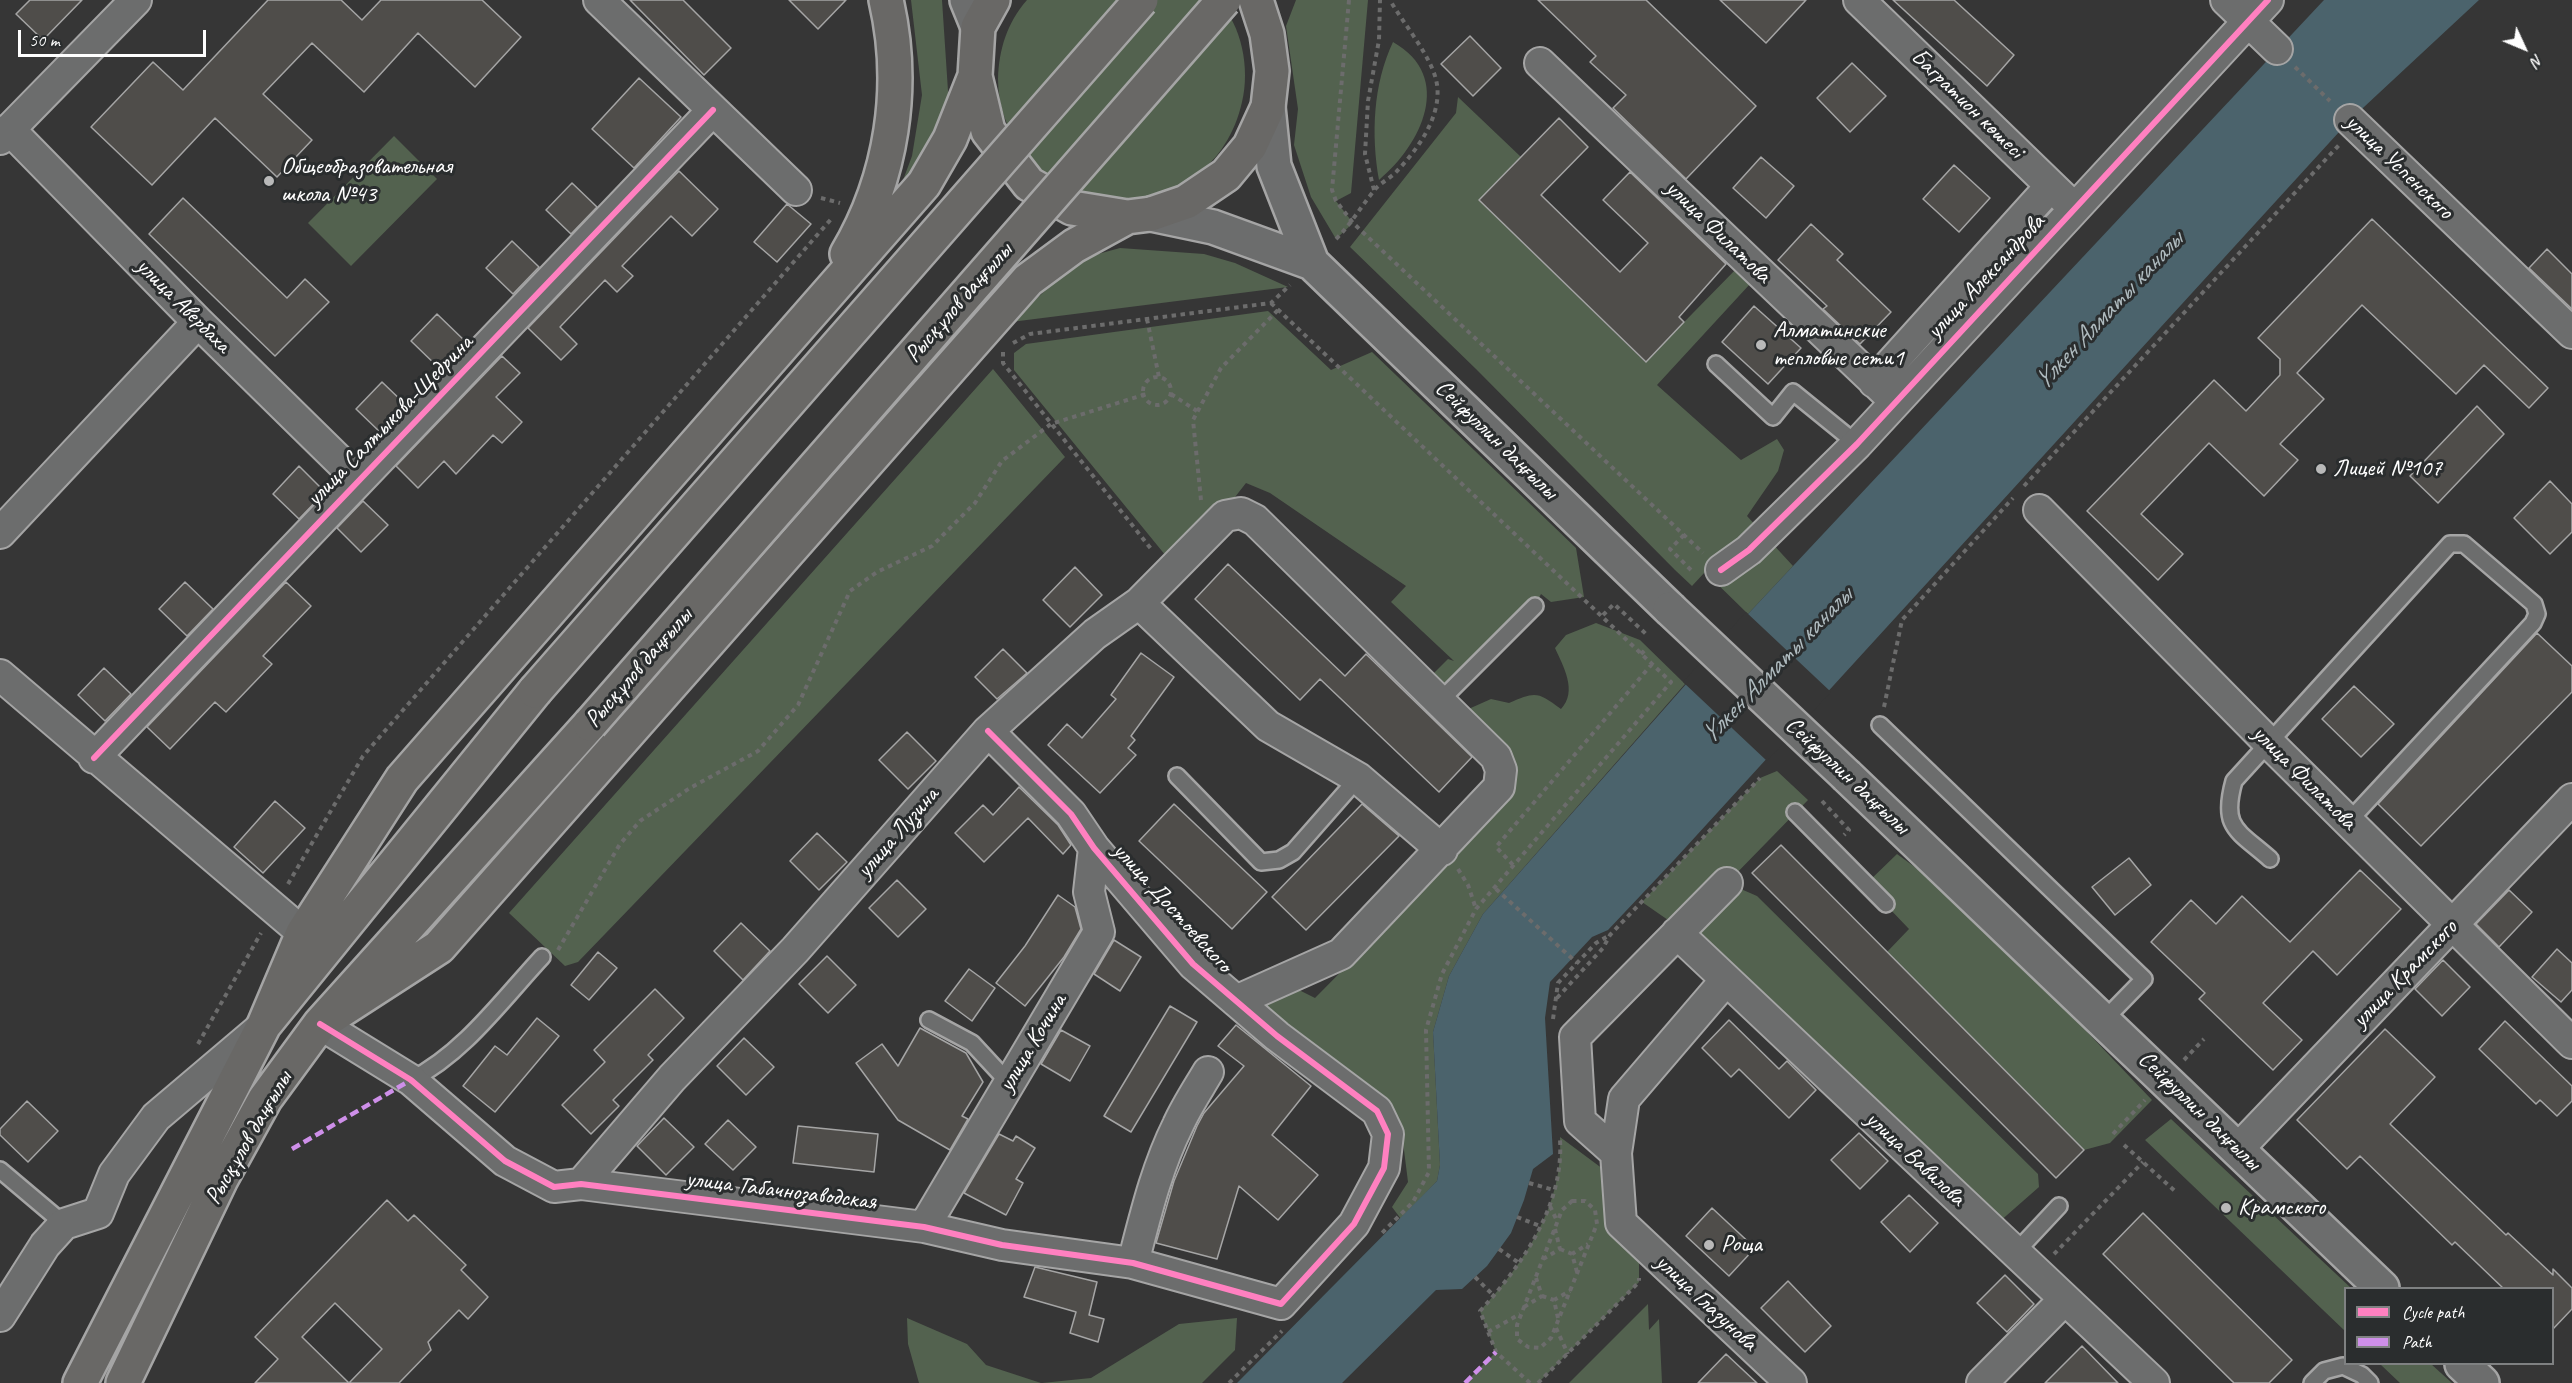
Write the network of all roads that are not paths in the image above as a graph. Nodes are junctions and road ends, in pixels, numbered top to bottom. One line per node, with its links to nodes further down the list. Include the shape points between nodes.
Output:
1 (136, 0): 20 (street)
2 (599, 0): 18 (street)
3 (886, 0): 26 (main road, via 895,37 895,112 882,176 862,227)
4 (1141, 0): 63 (main road, Рысқұлов даңғылы, bridge, via 535,691)
5 (1224, 0): 62 (main road, Рысқұлов даңғылы, bridge, via 590,724)
6 (1256, 0): 13 (main road)
7 (1279, 0): 13 (main road)
8 (1859, 0): 21 (street, Багратион көшесі)
9 (2226, 0): 12 (street)
10 (2268, 0): 12 (street, улица Александрова)
11 (979, 9): 16 (main road)
12 (2248, 22): 14 (street); 23 (street, улица Александрова)
13 (1268, 34): 17 (main road, via 1272,71)
14 (2277, 49)
15 (1540, 63): 30 (street, улица Филатова)
16 (975, 76): 24 (main road, via 988,131 1029,184 1072,208); 26 (main road, via 950,139 924,184)
17 (1268, 108): 24 (main road, via 1250,146 1226,175 1186,202); 25 (main road, Сейфуллин даңғылы, via 1274,166)
18 (713, 110): 22 (street); 32 (street, улица Салтыкова-Щедрина)
19 (2345, 132): 28 (street, улица Успенского)
20 (4, 134): 27 (street, улица Авербаха)
21 (2051, 186): 23 (street, Багратион көшесі); 30 (street)
22 (796, 190)
23 (2074, 208): 30 (street, улица Александрова)
24 (1139, 215): 25 (main road, Сейфуллин даңғылы, via 1213,227); 62 (main road, via 1074,246 1028,280 439,947)
25 (1302, 274): 61 (main road, Сейфуллин даңғылы, bridge, via 1670,609)
26 (813, 309): 55 (main road, via 402,779)
27 (198, 322): 32 (street, улица Авербаха); 34 (street)
28 (2572, 333)
29 (1716, 364): 31 (lane, via 1773,417 1793,392)
30 (1885, 391): 31 (street, улица Александрова)
31 (1857, 444): 35 (street, улица Александрова, via 1749,550)
32 (359, 480): 43 (street, улица Салтыкова-Щедрина)
33 (2039, 510): 42 (street, улица Филатова)
34 (0, 533)
35 (1710, 574)
36 (1139, 603): 39 (street, улица Лузина, via 1225,516 1241,513 1255,519); 41 (street, улица Лузина, via 1095,633); 45 (street, via 1268,726)
37 (1535, 606): 39 (lane)
38 (0, 675): 43 (street)
39 (1440, 701): 50 (street, via 1496,757 1501,770 1499,787)
40 (1880, 725): 61 (lane, via 2144,979)
41 (988, 731): 49 (street, улица Достоевского, via 1071,814); 71 (street, улица Лузина, via 795,950 672,1078)
42 (2268, 742): 48 (street, улица Филатова); 48 (lane, via 2450,544 2464,544 2534,604 2534,623); 51 (lane, via 2234,782 2227,806 2232,826)
43 (94, 758): 55 (street)
44 (1177, 776): 45 (lane, via 1261,862 1279,860 1293,852)
45 (1358, 778): 50 (street)
46 (2572, 799): 54 (street, улица Крамского)
47 (1795, 812): 53 (lane)
48 (2348, 822): 54 (street, улица Филатова)
49 (1094, 848): 59 (street, улица Достоевского, via 1193,964); 67 (street, улица Кочина, via 1089,892 1099,932)
50 (1442, 850): 59 (street, via 1341,954)
51 (2270, 859)
52 (1727, 883): 56 (street)
53 (1886, 904)
54 (2452, 925): 64 (street, улица Филатова); 68 (street, улица Крамского)
55 (303, 933): 63 (main road)
56 (1677, 933): 58 (street, улица Вавилова); 69 (street, via 1575,1037 1580,1121)
57 (548, 957): 66 (lane, via 436,1067)
58 (1726, 981): 69 (street, via 1624,1099); 75 (street, улица Вавилова)
59 (1236, 1001): 79 (street, улица Достоевского, via 1377,1111 1388,1134 1384,1168 1354,1224)
60 (929, 1020): 67 (lane, via 972,1043)
61 (2104, 1020): 68 (main road, Сейфуллин даңғылы)
62 (320, 1024): 66 (street, улица Табачнозаводская); 83 (main road, Рысқұлов даңғылы, via 260,1109 221,1179)
63 (264, 1025): 73 (street, via 156,1118 114,1174 98,1213); 82 (main road, Рысқұлов даңғылы)
64 (2572, 1043)
65 (1208, 1072): 76 (street, via 1165,1155)
66 (411, 1080): 71 (street, улица Табачнозаводская, via 505,1161 554,1187)
67 (1009, 1083): 74 (street, улица Кочина)
68 (2238, 1149): 77 (main road, Сейфуллин даңғылы)
69 (1616, 1153): 84 (street, улица Глазунова, via 1621,1223)
70 (0, 1170): 73 (lane)
71 (581, 1184): 74 (street, улица Табачнозаводская)
72 (2059, 1206): 75 (lane)
73 (64, 1224): 80 (street, via 45,1245)
74 (924, 1227): 76 (street, улица Табачнозаводская, via 1002,1245)
75 (2015, 1253): 78 (street, улица Вавилова)
76 (1133, 1263): 79 (street, улица Табачнозаводская)
77 (2381, 1287)
78 (2064, 1300): 85 (street); 86 (street, улица Вавилова)
79 (1281, 1304)
80 (0, 1316)
81 (2463, 1365): 89 (main road)
82 (80, 1383)
83 (123, 1383)
84 (1791, 1383)
85 (1982, 1383)
86 (2154, 1383)
87 (2312, 1383): 88 (lane, via 2324,1371 2343,1366)
88 (2370, 1383)
89 (2482, 1383)

